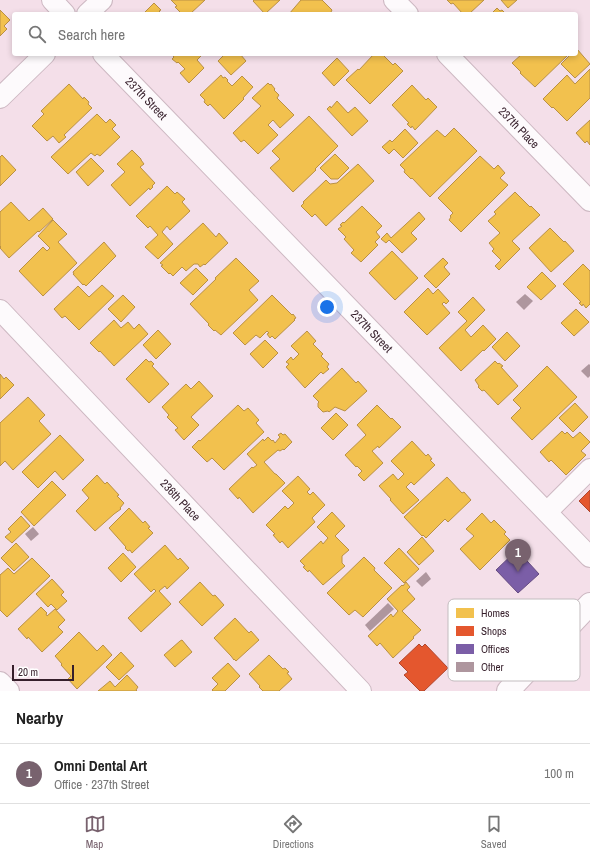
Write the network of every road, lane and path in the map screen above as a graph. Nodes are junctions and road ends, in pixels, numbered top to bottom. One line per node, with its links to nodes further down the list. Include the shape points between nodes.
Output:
1 (52, 0): 4 (street)
2 (102, 0): 5 (street)
3 (394, 0): 6 (street)
4 (63, 12)
5 (89, 12)
6 (406, 12)
7 (43, 56): 10 (street)
8 (105, 56): 14 (street, 237th Street)
9 (449, 56): 11 (street, 237th Place)
10 (0, 98)
11 (590, 201)
12 (0, 310): 21 (street, 236th Place)
13 (590, 469): 14 (street)
14 (546, 512): 15 (street, 237th Street)
15 (590, 557)
16 (590, 604): 17 (main road)
17 (580, 615)
18 (517, 681): 22 (main road)
19 (0, 682): 20 (street)
20 (9, 691)
21 (361, 691)
22 (508, 691)

